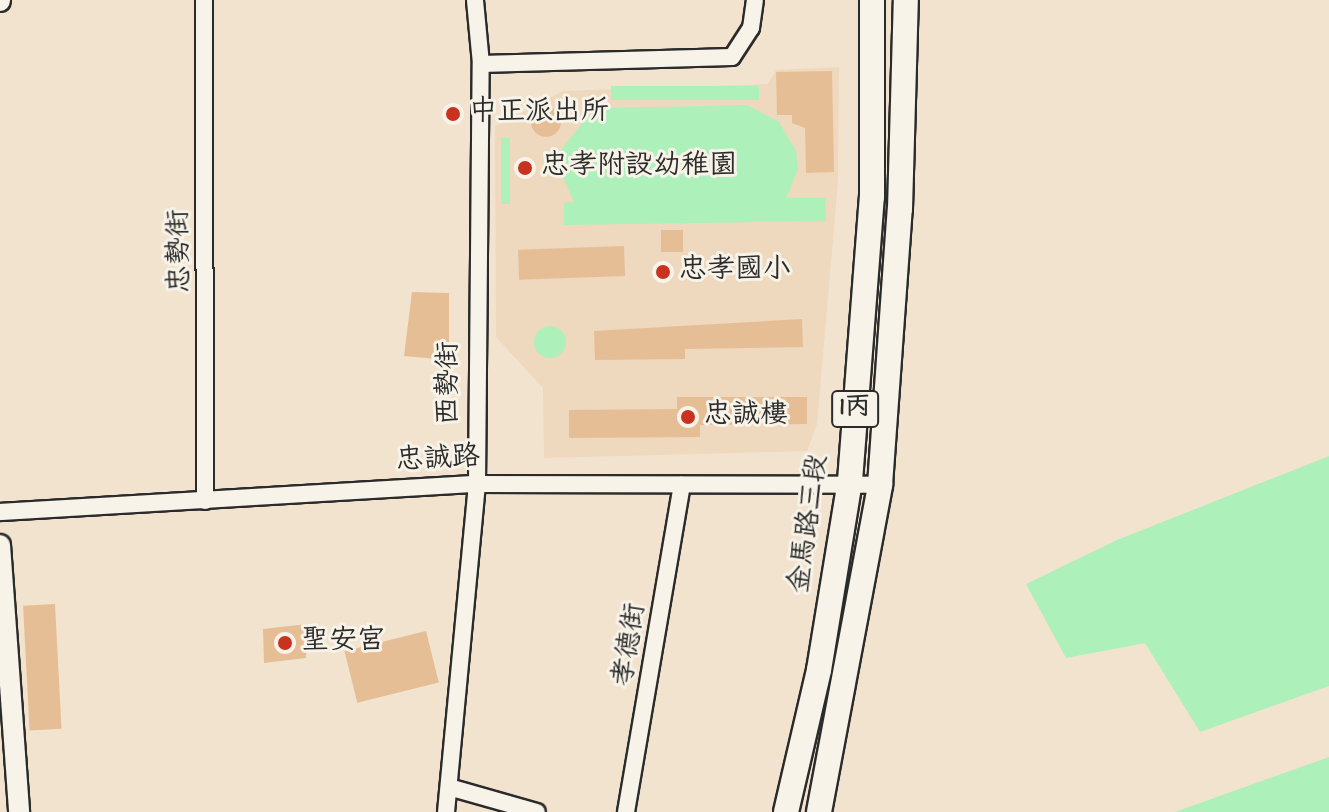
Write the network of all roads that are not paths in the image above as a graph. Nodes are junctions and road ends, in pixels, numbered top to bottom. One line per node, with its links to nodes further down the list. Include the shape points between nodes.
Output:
1 (204, 0): 11 (street, 忠勢街)
2 (475, 0): 6 (street, 西勢街)
3 (755, 0): 6 (street, via 751,28 732,57)
4 (872, 0): 7 (main road, 金馬路三段 / 1丙, via 872,197)
5 (906, 0): 10 (main road, 1丙, via 900,209)
6 (481, 64): 8 (street, 西勢街)
7 (850, 481): 9 (street, 忠誠路); 10 (street, 忠誠路); 19 (main road, 金馬路三段 / 1丙, via 819,670)
8 (477, 484): 9 (street, 忠誠路); 11 (street, 忠誠路); 14 (street, 西勢街)
9 (682, 485): 18 (street, 孝德街)
10 (880, 485): 20 (main road, 1丙)
11 (205, 501): 12 (street, 忠誠路)
12 (0, 512)
13 (0, 545): 15 (street)
14 (452, 788): 16 (street, 西勢街); 17 (street)
15 (19, 812)
16 (446, 812)
17 (537, 812)
18 (626, 812)
19 (786, 812)
20 (819, 812)

